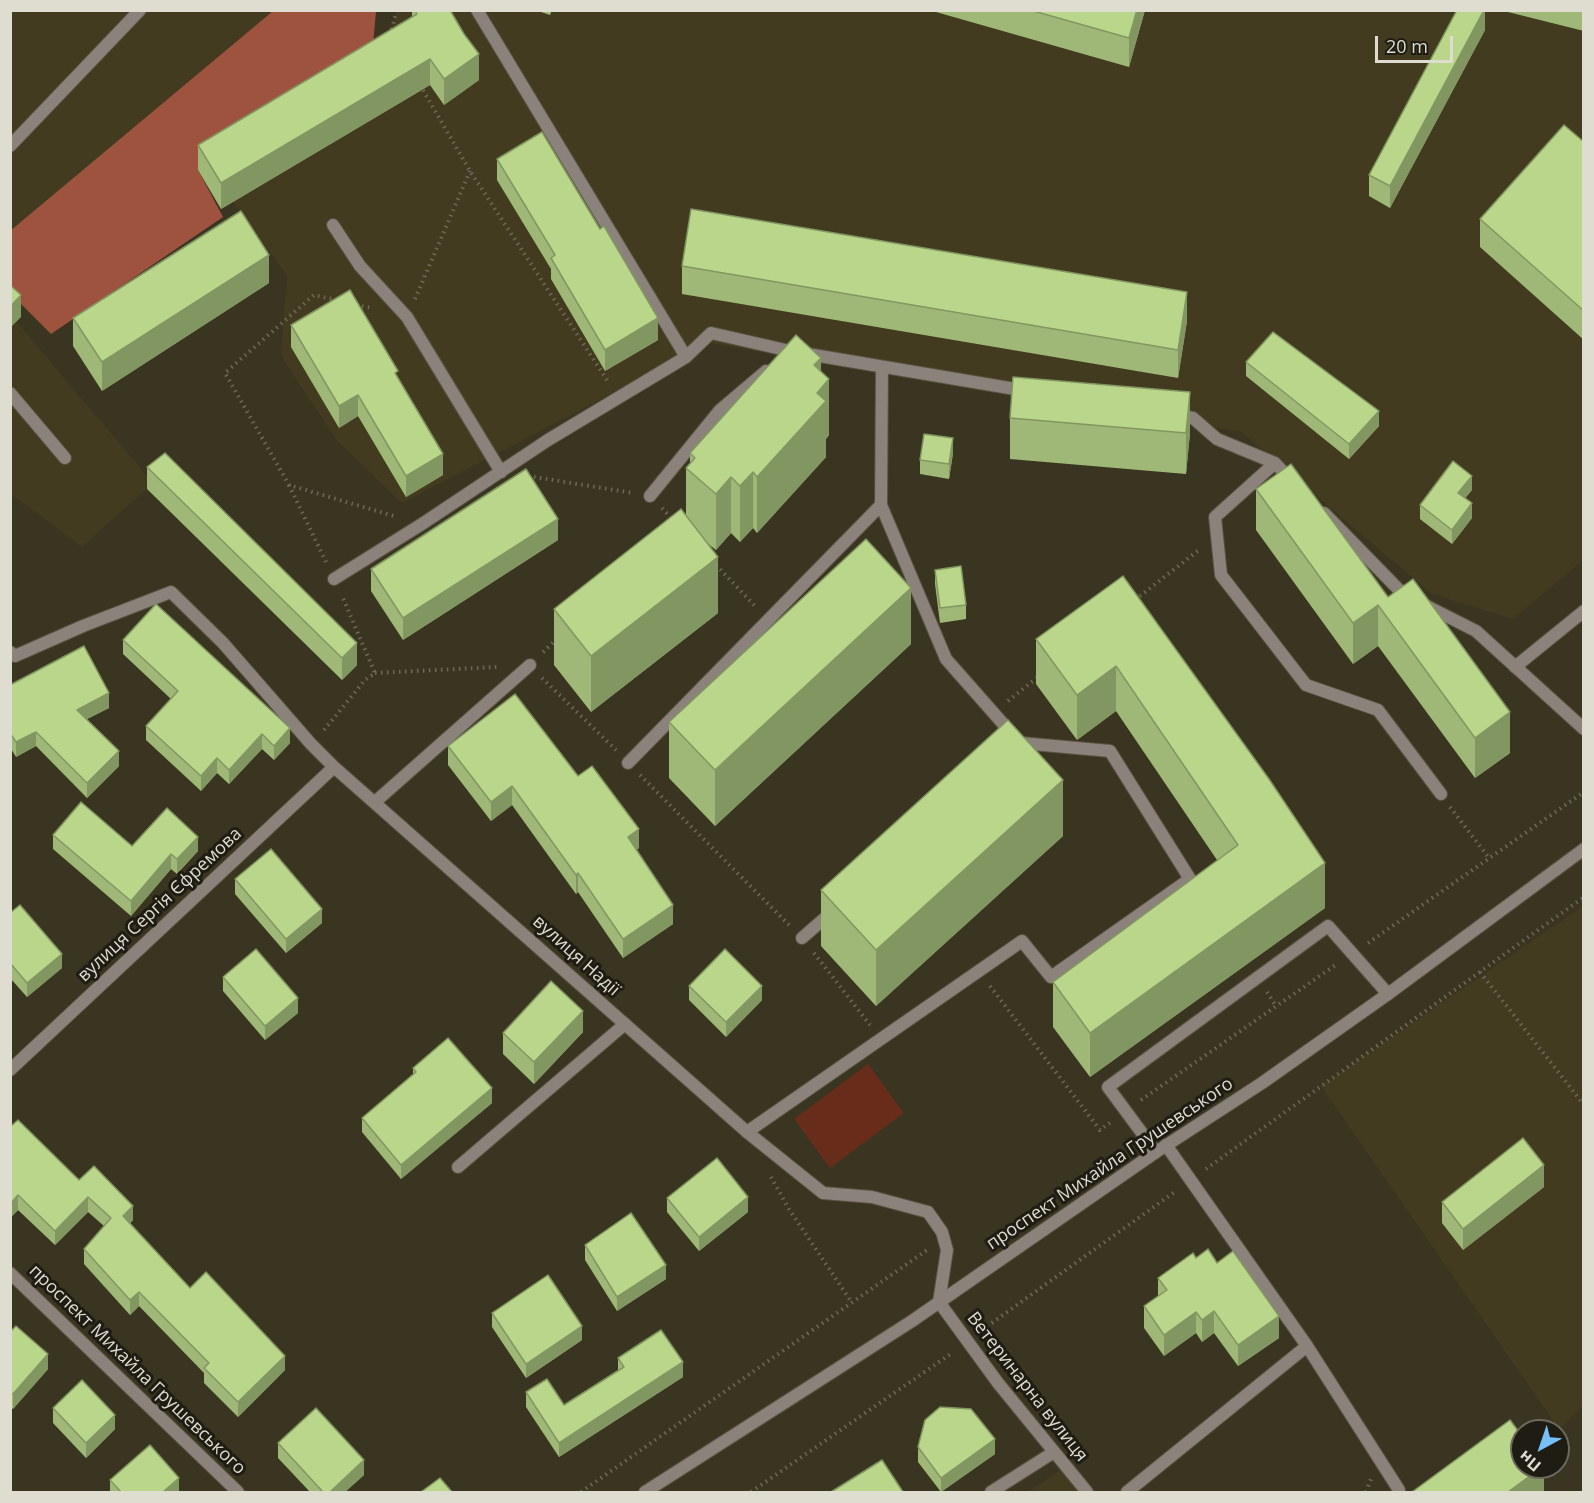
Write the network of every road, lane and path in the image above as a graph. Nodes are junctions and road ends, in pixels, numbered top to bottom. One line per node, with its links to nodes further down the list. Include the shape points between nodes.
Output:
1 (140, 10): 6 (street)
2 (397, 10): 4 (path, via 389,33)
3 (477, 10): 12 (street)
4 (394, 43)
5 (417, 81): 7 (path)
6 (10, 146)
7 (470, 171): 11 (path); 17 (path)
8 (333, 225): 11 (street, via 360,266)
9 (345, 302): 22 (path, via 314,295 225,373)
10 (355, 305): 11 (path)
11 (407, 317): 21 (street)
12 (686, 357): 13 (street, via 711,333); 17 (street)
13 (781, 359): 14 (street); 24 (street, via 720,410)
14 (882, 367): 16 (street); 26 (street)
15 (10, 393): 19 (street)
16 (1044, 393)
17 (619, 398): 21 (street)
18 (1159, 412): 20 (street, via 1193,418 1217,439)
19 (65, 458)
20 (1275, 463): 23 (street); 29 (street, via 1215,517)
21 (501, 472): 24 (path); 27 (street)
22 (289, 485): 27 (path); 31 (path)
23 (1299, 487)
24 (650, 496): 28 (path)
25 (1315, 504): 38 (street, via 1403,594 1476,631)
26 (881, 505): 34 (street); 40 (street, via 946,659)
27 (422, 524): 31 (street)
28 (676, 524)
29 (1216, 536): 32 (path); 45 (street, via 1221,575 1306,686 1378,710)
30 (715, 564): 34 (path)
31 (334, 579): 42 (path, via 375,673)
32 (1133, 602)
33 (1584, 610): 38 (street)
34 (769, 620): 43 (street)
35 (564, 632): 37 (path)
36 (12, 656): 42 (street, вулиця Надії, via 171,592 224,643)
37 (530, 665): 46 (street)
38 (1515, 667): 41 (street)
39 (1040, 675): 40 (path)
40 (993, 712): 52 (street, via 1017,747 1110,751 1190,879 1051,976 1022,941)
41 (1584, 729)
42 (311, 744): 44 (street, вулиця Надії)
43 (628, 763): 51 (path)
44 (334, 766): 46 (street, вулиця Надії); 57 (street, вулиця Сергія Єфремова)
45 (1441, 794): 48 (path)
46 (375, 802): 55 (street, вулиця Надії)
47 (1582, 852): 54 (street, проспект Михайла Грушевського)
48 (1489, 858)
49 (1584, 897): 53 (path)
50 (846, 899): 51 (street)
51 (802, 938): 56 (path)
52 (979, 972): 56 (street); 59 (path)
53 (1479, 972): 58 (path); 64 (path)
54 (1388, 994): 61 (street, проспект Михайла Грушевського); 61 (street, via 1328,926 1108,1087)
55 (625, 1024): 60 (street, вулиця Надії); 62 (street)
56 (881, 1039): 60 (street)
57 (10, 1070)
58 (1584, 1105)
59 (1100, 1130)
60 (747, 1132): 65 (street, вулиця Надії, via 823,1193 872,1197 928,1212)
61 (1161, 1149): 64 (street); 67 (street, проспект Михайла Грушевського)
62 (458, 1167)
63 (768, 1171): 68 (path)
64 (1191, 1180): 69 (path); 70 (street)
65 (944, 1238): 67 (street); 68 (path)
66 (10, 1273): 73 (street, проспект Михайла Грушевського)
67 (939, 1302): 69 (street, Ветеринарна вулиця); 75 (street, проспект Михайла Грушевського)
68 (852, 1303): 74 (path)
69 (967, 1342): 71 (street, Ветеринарна вулиця); 76 (path)
70 (1306, 1346): 72 (street); 79 (street)
71 (1054, 1452): 77 (street); 78 (street, Ветеринарна вулиця)
72 (1399, 1490)
73 (238, 1492)
74 (581, 1492)
75 (645, 1492)
76 (751, 1492)
77 (991, 1492)
78 (1086, 1492)
79 (1127, 1492)

